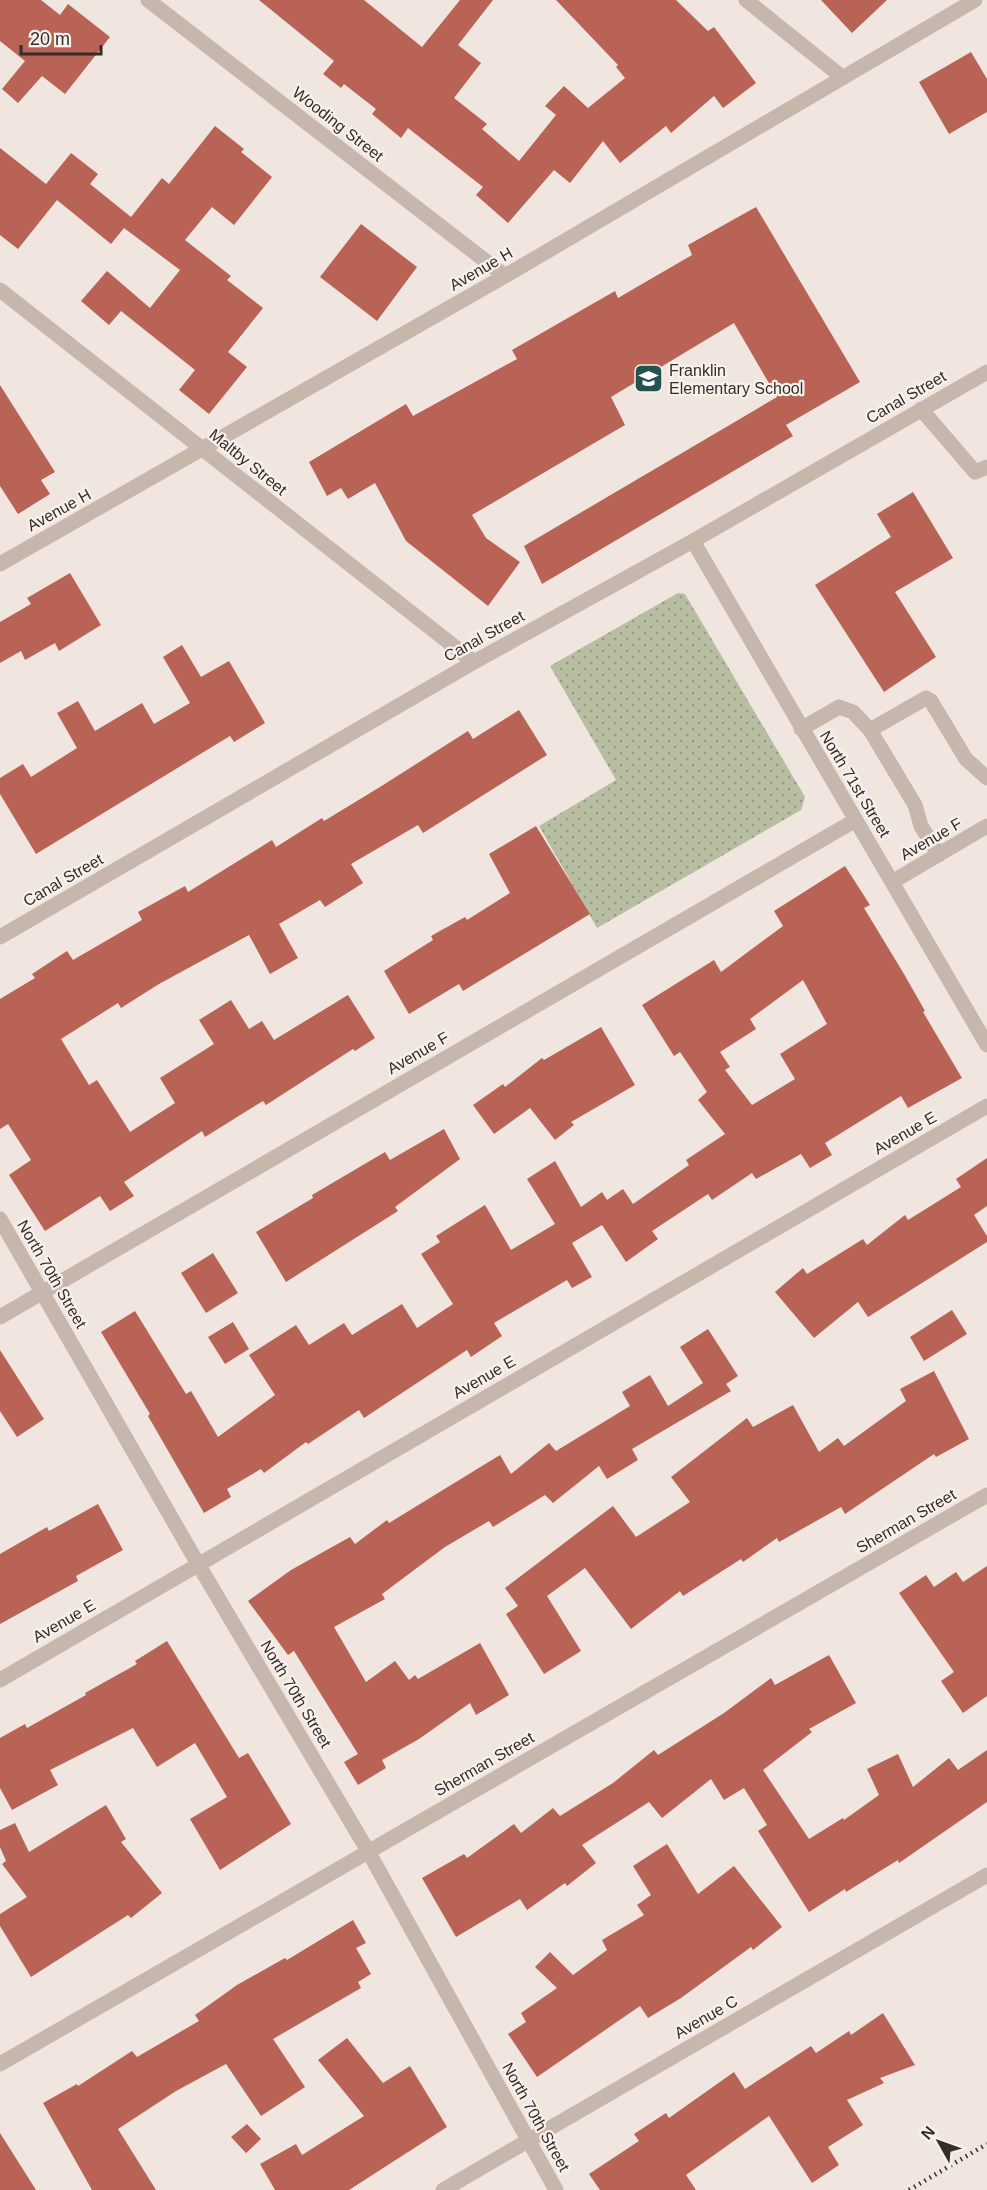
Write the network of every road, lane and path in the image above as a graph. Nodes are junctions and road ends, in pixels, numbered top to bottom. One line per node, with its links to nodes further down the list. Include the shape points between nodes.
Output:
1 (148, 0): 5 (street, Wooding Street)
2 (746, 0): 4 (street)
3 (975, 0): 4 (street, Avenue H)
4 (843, 77): 5 (street, Avenue H)
5 (506, 276): 9 (street, Avenue H)
6 (0, 290): 9 (street, Maltby Street)
7 (987, 372): 8 (street, Canal Street)
8 (921, 409): 10 (street, via 975,472); 11 (street, Canal Street)
9 (204, 449): 12 (street, Avenue H); 13 (street, Maltby Street)
10 (987, 467)
11 (693, 541): 13 (street, Canal Street); 14 (street, North 71st Street)
12 (0, 564)
13 (474, 662): 21 (street, Canal Street)
14 (801, 729): 15 (street, via 838,707 853,712); 17 (street, North 71st Street)
15 (870, 730): 16 (street, via 926,698 971,765); 19 (street, via 915,805 921,826)
16 (987, 778)
17 (854, 820): 20 (street, North 71st Street); 25 (street, Avenue F)
18 (987, 826): 19 (street, Avenue F)
19 (939, 855): 20 (street, Avenue F)
20 (892, 882): 22 (street, North 71st Street)
21 (0, 937)
22 (987, 1045)
23 (987, 1106): 28 (street, Avenue E)
24 (0, 1219): 25 (street, North 70th Street)
25 (42, 1292): 26 (street, Avenue F); 28 (street, North 70th Street)
26 (0, 1317)
27 (987, 1495): 30 (street, Sherman Street)
28 (198, 1564): 29 (street, Avenue E); 30 (street, North 70th Street)
29 (0, 1680)
30 (368, 1851): 32 (street, Sherman Street); 33 (street, North 70th Street)
31 (987, 1875): 33 (street, Avenue C)
32 (0, 2064)
33 (528, 2141): 34 (street, Avenue C); 35 (street, North 70th Street)
34 (443, 2190)
35 (556, 2190)

